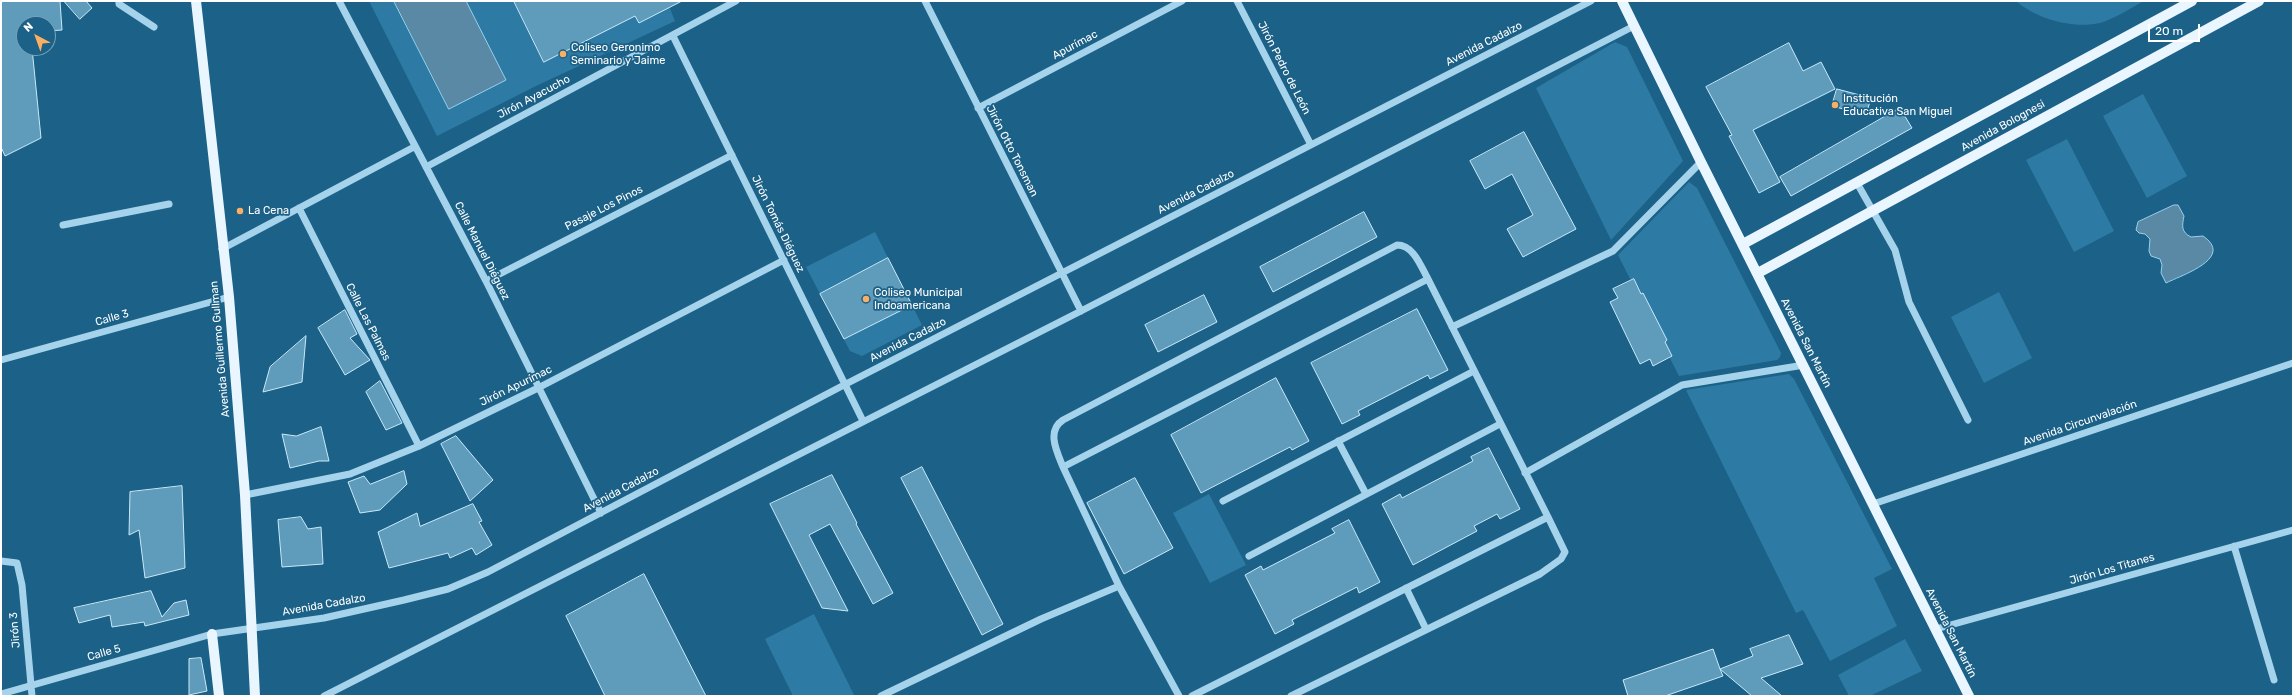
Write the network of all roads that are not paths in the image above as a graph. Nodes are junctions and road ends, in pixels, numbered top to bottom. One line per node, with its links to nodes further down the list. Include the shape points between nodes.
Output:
1 (196, 1): 27 (main road, Avenida Guillermo Gullman)
2 (339, 1): 17 (street, Calle Manuel Diéguez)
3 (736, 1): 14 (street, Jirón Ayacucho)
4 (924, 1): 15 (street, Jirón Otto Tonsman)
5 (1182, 1): 15 (street, Apurímac)
6 (1237, 1): 16 (street, Jirón Pedro de León)
7 (1591, 1): 16 (street, Avenida Cadalzo)
8 (1622, 1): 12 (main road, Avenida San Martín)
9 (2192, 1): 21 (main road, Avenida Bolognesi)
10 (2259, 1): 24 (main road, Avenida Bolognesi)
11 (118, 2): 13 (street)
12 (1634, 26): 19 (main road, Avenida San Martín); 34 (street)
13 (154, 27)
14 (673, 36): 18 (street, Jirón Tomás Diéguez); 20 (street, Jirón Ayacucho)
15 (978, 108): 30 (street, Jirón Otto Tonsman)
16 (1311, 145): 30 (street, Avenida Cadalzo)
17 (414, 147): 20 (street, Calle Manuel Diéguez); 23 (street)
18 (732, 155): 28 (street, Jirón Tomás Diéguez); 32 (street, Pasaje Los Pinos)
19 (1700, 162): 26 (main road, Avenida San Martín); 35 (street, via 1613,251)
20 (426, 167): 32 (street, Calle Manuel Diéguez)
21 (1857, 182): 24 (street); 26 (main road, Avenida Bolognesi)
22 (169, 204): 25 (street)
23 (299, 208): 27 (street); 46 (street, Calle Las Palmas)
24 (1873, 211): 29 (main road, Avenida Bolognesi); 42 (street, via 1895,250 1909,302)
25 (63, 225)
26 (1743, 244): 29 (main road, Avenida San Martín)
27 (222, 249): 33 (main road, Avenida Guillermo Gullman)
28 (784, 260): 40 (street, Jirón Tomás Diéguez); 41 (street, Jirón Apurímac)
29 (1758, 273): 38 (main road, Avenida San Martín)
30 (1062, 274): 34 (street, Jirón Otto Tonsman); 40 (street, Avenida Cadalzo)
31 (1428, 280): 35 (street); 47 (street); 47 (street, via 1412,252 1402,245 1397,245 1058,424 1053,436)
32 (486, 281): 41 (street, Calle Manuel Diéguez)
33 (229, 297): 36 (street, Calle 3); 50 (main road, Avenida Guillermo Gullman)
34 (1081, 311): 43 (street)
35 (1452, 327): 39 (street)
36 (1, 360)
37 (2293, 363): 52 (street, Avenida Circunvalación)
38 (1804, 365): 48 (street, via 1682,385); 52 (main road, Avenida San Martín)
39 (1474, 371): 44 (street); 45 (street)
40 (844, 385): 43 (street, Jirón Tomás Diéguez); 53 (street, Avenida Cadalzo)
41 (538, 388): 46 (street, Jirón Apurímac); 53 (street, Calle Manuel Diéguez)
42 (1968, 420)
43 (863, 421): 71 (street)
44 (1500, 424): 48 (street); 49 (street)
45 (1338, 440): 49 (street); 51 (street)
46 (419, 446): 50 (street, Jirón Apurímac, via 350,474)
47 (1063, 467): 59 (street)
48 (1524, 473): 54 (street)
49 (1366, 494): 57 (street)
50 (245, 495): 61 (main road, Avenida Guillermo Gullman)
51 (1223, 501)
52 (1873, 504): 63 (main road, Avenida San Martín)
53 (601, 513): 61 (street, Avenida Cadalzo, via 488,572 448,589 324,618)
54 (1548, 517): 60 (street); 62 (street, via 1565,552 1561,558 1540,574)
55 (2293, 530): 56 (street, Jirón Los Titanes)
56 (2234, 546): 63 (street, Jirón Los Titanes); 65 (street)
57 (1249, 556)
58 (1, 561): 66 (street, Jirón 3, via 17,564 22,585)
59 (1119, 586): 72 (street, via 1041,619); 73 (street)
60 (1406, 588): 62 (street); 74 (street)
61 (252, 628): 64 (street, Avenida Cadalzo); 70 (main road, Avenida Guillermo Gullman)
62 (1426, 629): 75 (street)
63 (1936, 630): 76 (main road, Avenida San Martín)
64 (212, 634): 66 (street, Calle 5); 69 (main road)
65 (2274, 680)
66 (31, 685): 67 (street, Calle 5); 68 (street, Jirón 3)
67 (1, 694)
68 (32, 696)
69 (219, 696)
70 (255, 696)
71 (324, 696)
72 (881, 696)
73 (1179, 696)
74 (1192, 696)
75 (1291, 696)
76 (1969, 696)

